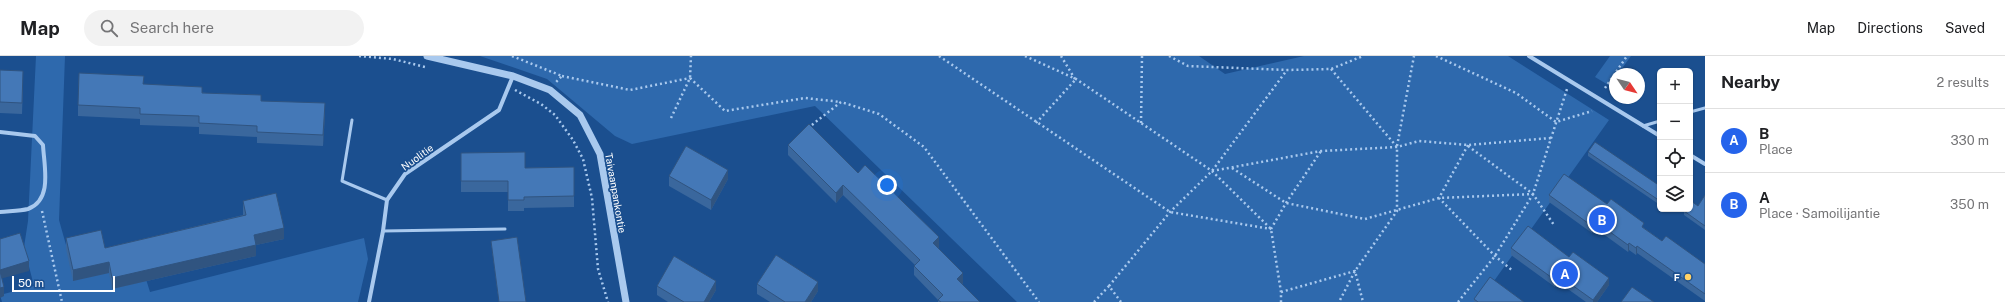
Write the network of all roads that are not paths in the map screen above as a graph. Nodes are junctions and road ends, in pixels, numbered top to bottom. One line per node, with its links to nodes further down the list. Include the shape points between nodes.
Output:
1 (427, 56): 3 (street, Taivaanpankontie)
2 (1529, 56): 8 (street)
3 (513, 76): 13 (street, Nuolitie, via 499,110 405,174); 18 (street, Taivaanpankontie, via 550,90 580,115 600,154)
4 (1705, 108): 5 (lane)
5 (1693, 111)
6 (352, 120): 13 (lane, via 342,181)
7 (1657, 122): 8 (lane)
8 (1643, 126): 10 (street)
9 (0, 132): 14 (street, via 34,136 43,145 45,190 40,201 28,209)
10 (1657, 134)
11 (1693, 156): 12 (street)
12 (1705, 164)
13 (387, 200): 16 (street, Nuolitie)
14 (0, 212)
15 (506, 229): 16 (lane)
16 (383, 231): 17 (street, Nuolitie)
17 (369, 302)
18 (626, 302)

